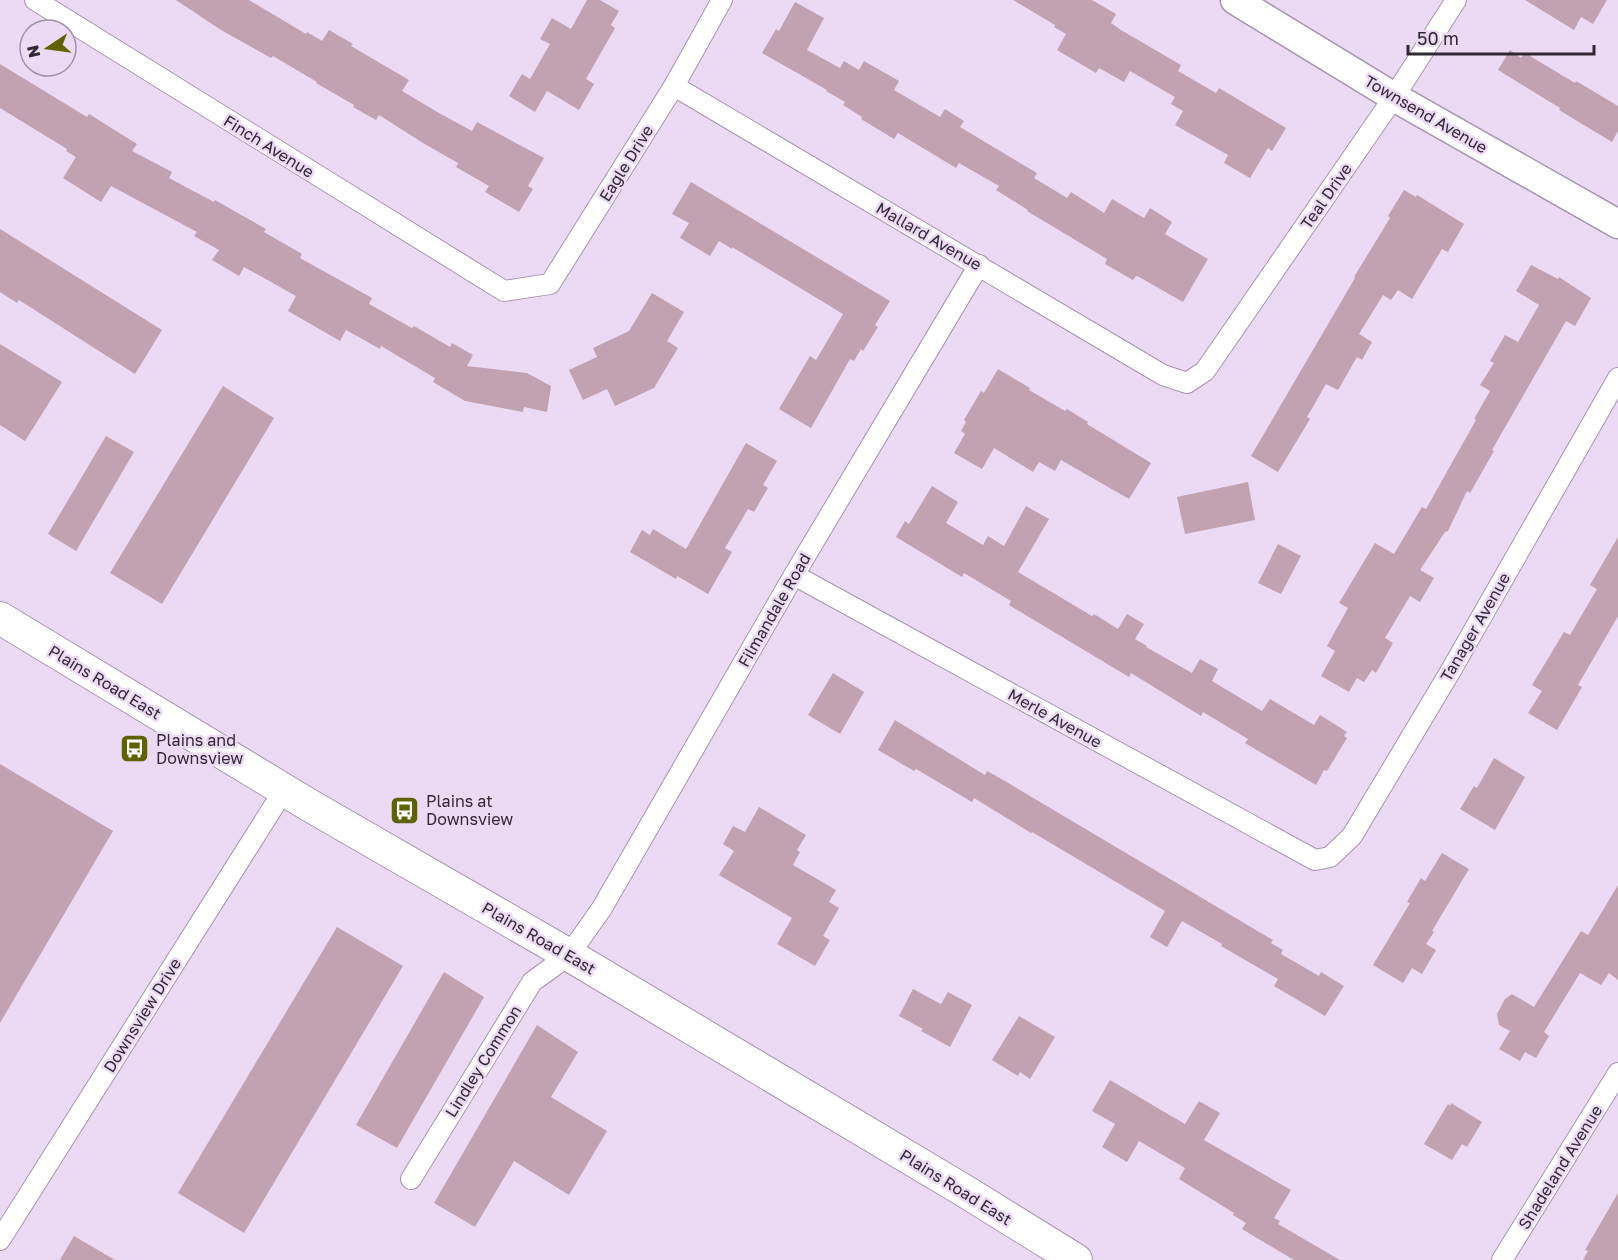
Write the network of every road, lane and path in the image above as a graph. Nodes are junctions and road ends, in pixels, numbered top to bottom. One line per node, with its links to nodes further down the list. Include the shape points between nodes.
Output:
1 (35, 0): 9 (street, Finch Avenue)
2 (722, 0): 5 (street, Eagle Drive)
3 (1236, 0): 6 (street, Townsend Avenue)
4 (1456, 0): 6 (street, Teal Drive)
5 (674, 86): 8 (street, Mallard Avenue); 9 (street, Eagle Drive, via 550,284)
6 (1394, 97): 7 (street, Townsend Avenue); 11 (street, Teal Drive, via 1205,371)
7 (1618, 224)
8 (979, 265): 11 (street, Mallard Avenue, via 1163,375); 12 (street, Filmandale Road)
9 (504, 291)
10 (1618, 378): 15 (street, Tanager Avenue, via 1352,836 1330,856)
11 (1186, 383)
12 (794, 575): 15 (street, Merle Avenue); 16 (street, Filmandale Road, via 602,908)
13 (0, 618): 14 (main road, Plains Road East)
14 (284, 790): 16 (main road, Plains Road East); 19 (street, Downsview Drive)
15 (1316, 860)
16 (569, 955): 18 (street, Lindley Common, via 532,982); 20 (main road, Plains Road East)
17 (1618, 1073): 21 (street, Shadeland Avenue)
18 (411, 1179)
19 (0, 1240)
20 (1076, 1260)
21 (1502, 1260)

